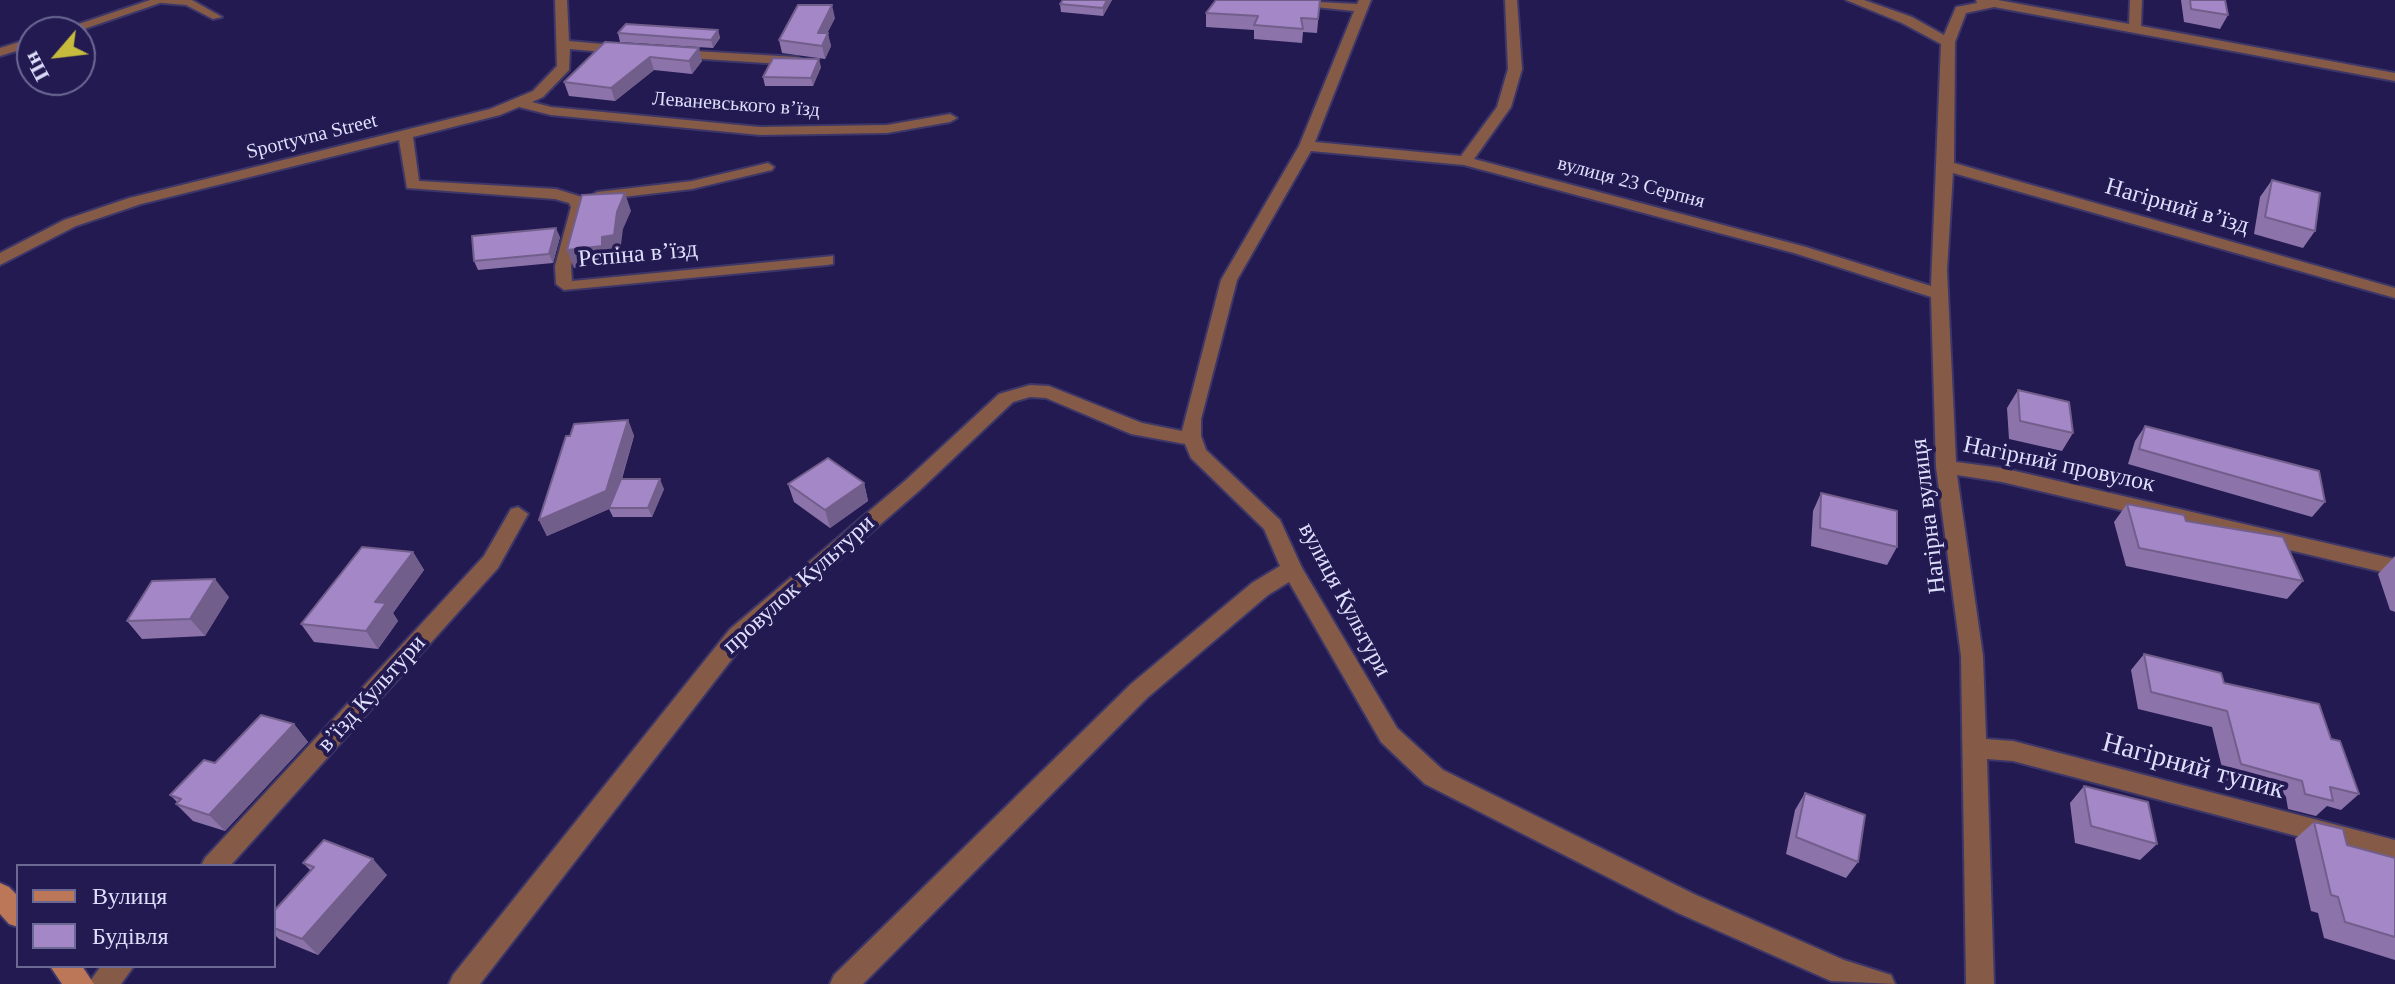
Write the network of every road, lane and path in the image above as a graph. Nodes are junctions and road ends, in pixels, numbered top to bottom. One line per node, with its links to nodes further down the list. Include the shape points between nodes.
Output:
1 (162, 0): 9 (lane, via 188,2); 10 (street)
2 (561, 0): 13 (street, Sportyvna Street)
3 (1286, 0): 8 (street)
4 (1511, 0): 22 (street, via 1515,69 1504,107)
5 (1852, 0): 12 (street)
6 (2136, 0): 11 (street)
7 (1986, 2): 11 (street, Нагірна вулиця); 12 (street, Нагірна вулиця, via 1961,10)
8 (1364, 4): 21 (street)
9 (217, 17)
10 (96, 21)
11 (2135, 26): 17 (street, Нагірна вулиця, via 2241,51)
12 (1948, 42): 23 (street, Нагірна вулиця)
13 (565, 45): 14 (street); 18 (street, Sportyvna Street, via 564,67 554,81)
14 (639, 52)
15 (667, 54): 16 (street)
16 (817, 62)
17 (2395, 77)
18 (520, 103): 19 (street, Леваневського в’їзд, via 551,111 760,131 887,129); 20 (street, Sportyvna Street)
19 (950, 118)
20 (405, 134): 25 (street, via 412,185); 26 (street, Sportyvna Street, via 135,201 70,223)
21 (1306, 146): 22 (street, вулиця 23 Серпня); 30 (street, via 1229,280 1192,419)
22 (1465, 161): 29 (street, вулиця 23 Серпня, via 1786,246)
23 (1946, 166): 28 (street, Нагірний в’їзд); 29 (street, Нагірна вулиця)
24 (768, 167): 25 (lane, via 692,185)
25 (572, 198): 27 (street, Рєпіна в’їзд, via 579,207 562,279 570,286)
26 (0, 260)
27 (827, 260)
28 (2395, 293)
29 (1940, 294): 31 (street, Нагірна вулиця)
30 (1192, 439): 34 (street, вулиця Культури, via 1203,461 1273,525); 44 (street, провулок Культури, via 1146,432 1049,392 1006,398 738,635)
31 (1946, 467): 33 (street, Нагірний провулок, via 2002,475); 35 (street, Нагірна вулиця, via 1972,656)
32 (518, 514): 37 (street, в’їзд Культури, via 491,562)
33 (2395, 567)
34 (1292, 569): 45 (street, via 1250,597 1139,691); 46 (street, вулиця Культури, via 1389,735 1434,777 1687,904 1841,972)
35 (1976, 748): 36 (street, Нагірний тупик, via 2013,751); 47 (street, Нагірна вулиця)
36 (2395, 851)
37 (216, 864)
38 (0, 895): 39 (street)
39 (16, 913)
40 (66, 968): 42 (street)
41 (118, 968): 43 (street)
42 (80, 984)
43 (102, 984)
44 (463, 984)
45 (844, 984)
46 (1881, 984)
47 (1980, 984)

